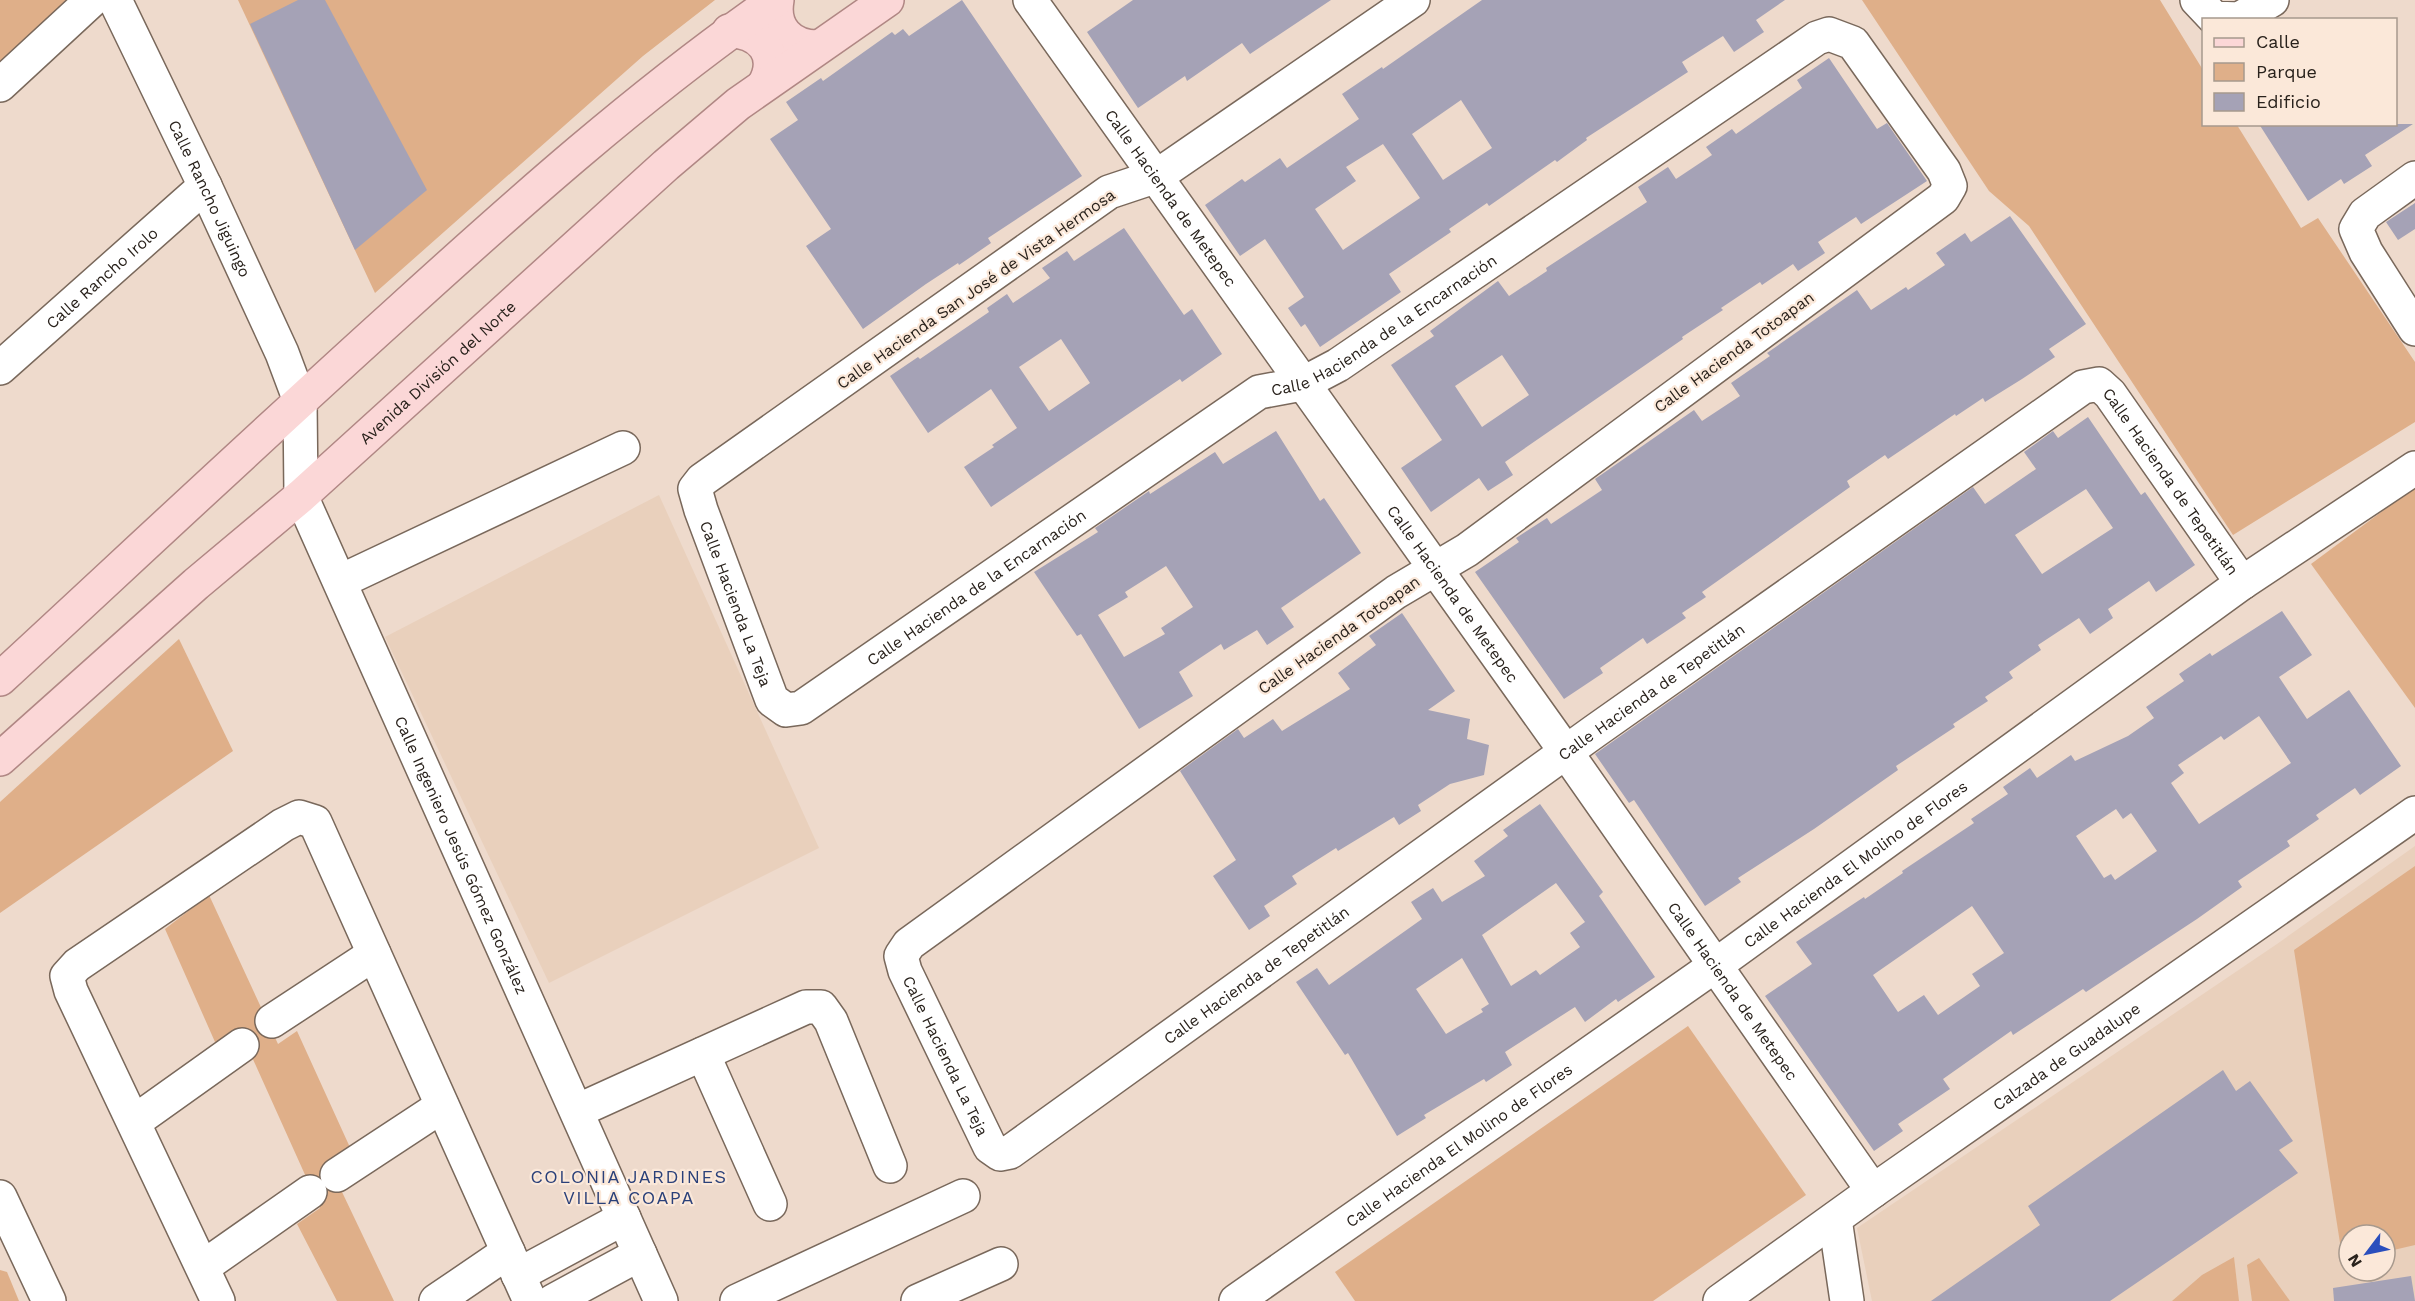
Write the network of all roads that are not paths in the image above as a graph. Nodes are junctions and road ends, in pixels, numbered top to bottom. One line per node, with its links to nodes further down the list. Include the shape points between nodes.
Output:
1 (92, 0): 14 (street)
2 (115, 0): 17 (street, Calle Rancho Jiguingo)
3 (776, 0): 11 (main road); 12 (main road, via 776,19 787,37 806,47)
4 (887, 0): 12 (main road, Avenida División del Norte)
5 (1030, 0): 15 (street, Calle Hacienda de Metepec)
6 (1413, 0): 15 (street, Calle Hacienda San José de Vista Hermosa)
7 (2272, 0): 10 (street)
8 (2206, 9): 9 (street)
9 (2236, 18)
10 (2241, 18)
11 (729, 31): 13 (main road, via 750,33 765,47 770,66); 22 (main road, via 529,194)
12 (818, 47): 13 (main road, Avenida División del Norte)
13 (764, 85): 26 (main road, Avenida División del Norte, via 666,165)
14 (0, 86)
15 (1157, 176): 21 (street, Calle Hacienda de Metepec); 25 (street, Calle Hacienda San José de Vista Hermosa, via 1109,192 702,480)
16 (2415, 178): 19 (street, via 2366,214 2356,229 2366,252)
17 (205, 186): 20 (street, Calle Rancho Irolo); 22 (street, Calle Rancho Jiguingo)
18 (1943, 198): 21 (street, Calle Hacienda de la Encarnación, via 1950,186 1944,171 1853,43 1829,34 1817,38 1338,365); 27 (street, Calle Hacienda Totoapan)
19 (2415, 329)
20 (0, 368)
21 (1302, 384): 27 (street, Calle Hacienda de Metepec); 31 (street, Calle Hacienda de la Encarnación, via 1259,392 801,708)
22 (300, 401): 26 (street, Calle Ingeniero Jesús Gómez González); 30 (main road)
23 (623, 448): 28 (street)
24 (2415, 468): 29 (street, Calle Hacienda El Molino de Flores)
25 (695, 489): 31 (street, Calle Hacienda La Teja, via 772,700)
26 (302, 496): 28 (street, Calle Ingeniero Jesús Gómez González); 33 (main road, Avenida División del Norte, via 196,584)
27 (1435, 570): 32 (street, Calle Hacienda de Metepec); 35 (street, Calle Hacienda Totoapan, via 1396,592)
28 (341, 581): 42 (street, Calle Ingeniero Jesús Gómez González)
29 (2242, 583): 32 (street, Calle Hacienda de Tepetitlán, via 2110,394 2099,384 2083,387); 37 (street, Calle Hacienda El Molino de Flores)
30 (0, 679)
31 (786, 710)
32 (1566, 752): 37 (street, Calle Hacienda de Metepec); 44 (street, Calle Hacienda de Tepetitlán)
33 (0, 759)
34 (2415, 813): 46 (street, Calzada de Guadalupe)
35 (909, 944): 44 (street, Calle Hacienda La Teja, via 901,956 905,971 985,1137 1000,1154)
36 (374, 954): 38 (street); 41 (street); 43 (street, via 315,822 299,818 283,825 77,966 67,976 71,991)
37 (1716, 965): 46 (street, Calle Hacienda de Metepec); 63 (street, Calle Hacienda El Molino de Flores)
38 (272, 1021)
39 (242, 1046): 43 (street)
40 (703, 1054): 42 (street); 45 (street, via 806,1007 821,1007 831,1022); 49 (street)
41 (442, 1106): 54 (street); 55 (street)
42 (577, 1111): 50 (street, Calle Ingeniero Jesús Gómez González)
43 (134, 1122): 54 (street)
44 (1010, 1152)
45 (890, 1166)
46 (1873, 1191): 51 (street, Calzada de Guadalupe)
47 (963, 1196): 61 (street)
48 (0, 1197): 56 (street)
49 (770, 1204)
50 (624, 1218): 52 (street, Calle Ingeniero Jesús Gómez González); 55 (street)
51 (1835, 1218): 64 (street, Calzada de Guadalupe); 65 (street)
52 (640, 1254): 59 (street); 60 (street, Calle Ingeniero Jesús Gómez González)
53 (1000, 1264): 62 (street)
54 (203, 1267): 57 (street)
55 (518, 1276): 58 (street)
56 (49, 1301)
57 (218, 1301)
58 (436, 1301)
59 (553, 1301)
60 (661, 1301)
61 (737, 1301)
62 (918, 1301)
63 (1236, 1301)
64 (1720, 1301)
65 (1847, 1301)

